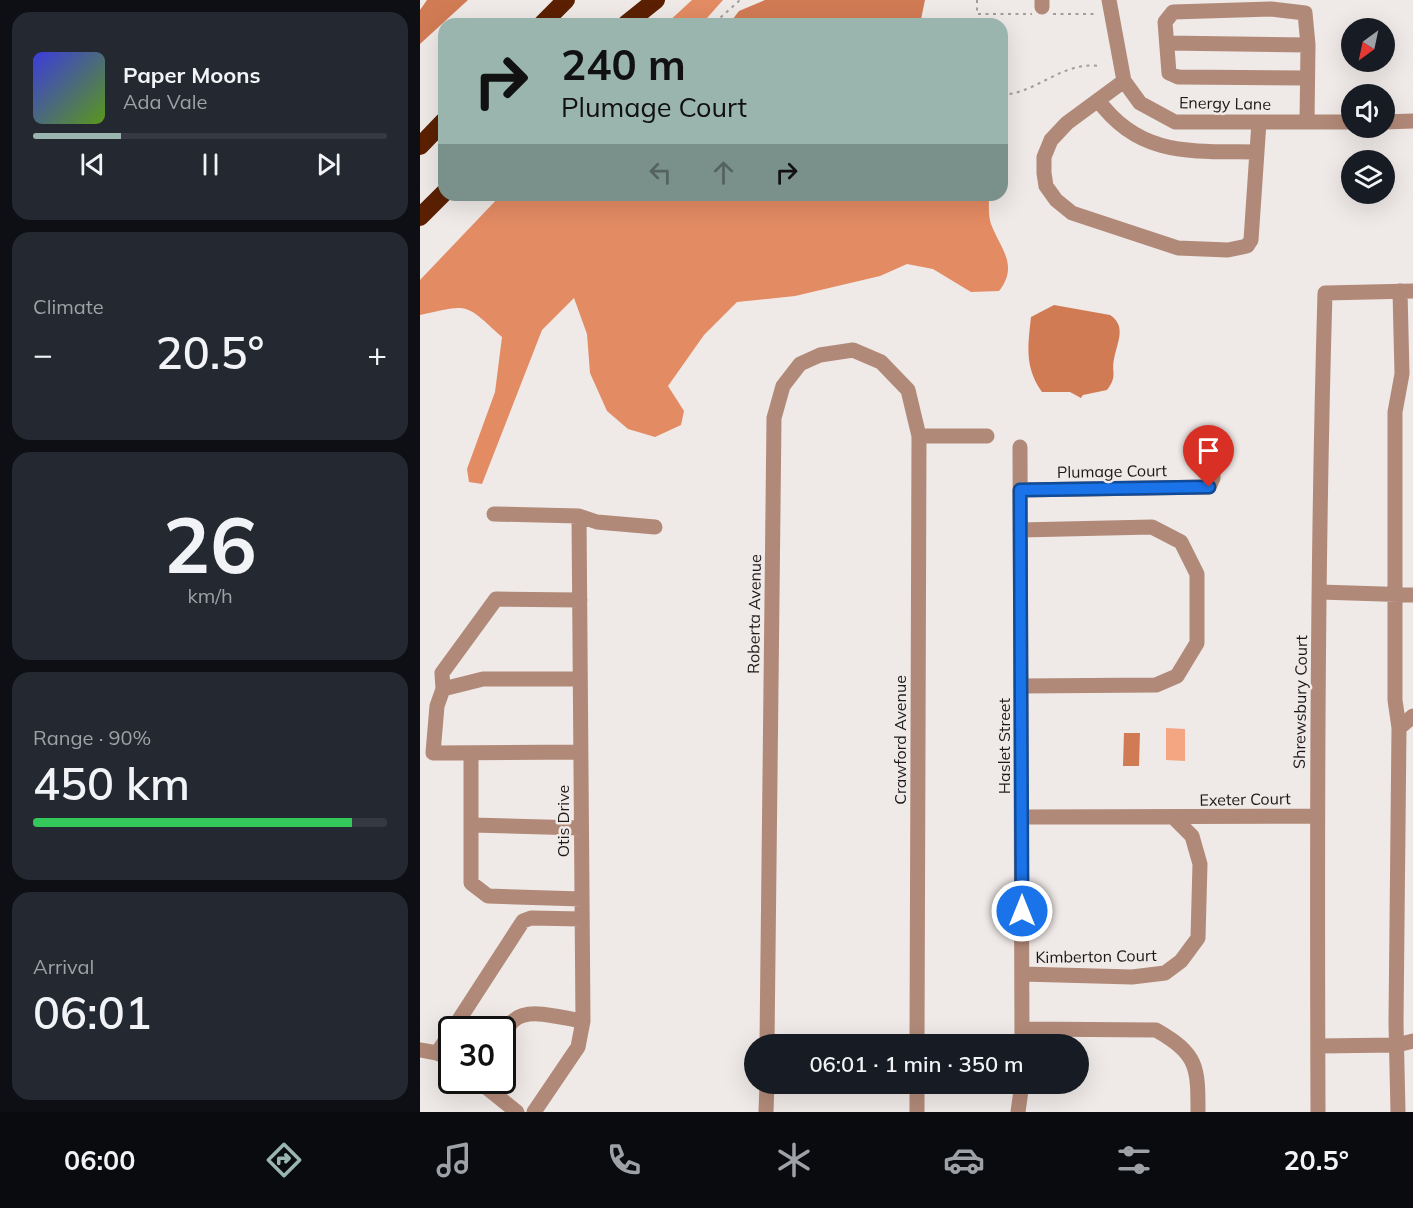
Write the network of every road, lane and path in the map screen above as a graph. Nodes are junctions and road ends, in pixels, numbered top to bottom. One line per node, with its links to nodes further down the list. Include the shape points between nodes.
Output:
1 (566, 0): 6 (highway)
2 (638, 0): 7 (highway)
3 (656, 0): 8 (highway)
4 (740, 0): 9 (path)
5 (1109, 0): 14 (street, Energy Lane)
6 (548, 18)
7 (620, 18)
8 (634, 18)
9 (720, 18)
10 (1167, 43): 11 (street); 11 (street, via 1165,22 1173,12 1271,9 1305,13); 13 (street, via 1168,73 1178,77)
11 (1308, 45): 13 (street)
12 (1099, 66): 15 (path, via 1065,71 1018,94)
13 (1306, 78): 19 (street)
14 (1124, 81): 16 (street); 18 (street, Energy Lane, via 1140,103 1175,122)
15 (1008, 95)
16 (1098, 100): 24 (street, via 1127,131 1151,144 1182,150); 24 (street, via 1051,140 1044,157 1046,186 1072,213 1178,248 1228,250 1247,246 1251,240)
17 (1413, 121): 21 (street)
18 (1259, 122): 19 (street, Energy Lane); 24 (street)
19 (1306, 122): 20 (street, Energy Lane)
20 (1341, 122)
21 (1395, 122)
22 (438, 127): 23 (highway)
23 (420, 146)
24 (1257, 152)
25 (438, 199): 26 (highway)
26 (420, 217)
27 (1407, 291): 37 (street, Shrewsbury Court, via 1325,293); 38 (street, via 1402,374 1395,412)
28 (919, 436): 29 (street); 62 (street, Roberta Avenue, via 909,390 881,362 853,350 820,355 800,364 783,386 774,418); 63 (street, Crawford Avenue)
29 (987, 436)
30 (1020, 447): 32 (street, Haslet Street)
31 (1213, 458): 32 (street, Plumage Court, via 1209,487)
32 (1020, 490): 36 (street, Haslet Street)
33 (494, 514): 34 (street)
34 (579, 516): 35 (street, via 597,522); 40 (street, Otis Drive)
35 (655, 527)
36 (1020, 530): 42 (street, Haslet Street); 42 (street, via 1152,527 1181,542 1197,574 1197,643 1177,676 1156,685)
37 (1320, 592): 38 (street); 48 (street, Shrewsbury Court)
38 (1395, 594): 39 (street); 45 (street, via 1395,700)
39 (1413, 594)
40 (580, 600): 41 (street, Otis Drive); 43 (street, via 496,599 442,673)
41 (580, 679): 43 (street, via 483,679); 46 (street, Otis Drive)
42 (1021, 686): 49 (street, Haslet Street)
43 (443, 689): 47 (street, via 437,706 432,753)
44 (1413, 716): 45 (street)
45 (1399, 728): 53 (street)
46 (581, 752): 47 (street); 52 (street, Otis Drive)
47 (471, 753): 51 (street)
48 (1316, 816): 50 (street, Exeter Court); 68 (street, Shrewsbury Court)
49 (1022, 817): 50 (street); 58 (street, Haslet Street)
50 (1174, 818): 58 (street, Kimberton Court, via 1192,836 1200,864 1198,938 1181,961 1165,973 1132,977)
51 (472, 825): 52 (street); 54 (street, via 471,882 488,896)
52 (581, 828): 54 (street, Otis Drive)
53 (1406, 848): 56 (street)
54 (582, 899): 55 (street, Otis Drive)
55 (582, 919): 59 (street, via 523,921); 61 (street, Otis Drive)
56 (1397, 952): 57 (street); 67 (street)
57 (1413, 953)
58 (1022, 974): 64 (street, Haslet Street)
59 (461, 1016)
60 (516, 1019): 61 (street, via 532,1014)
61 (583, 1022): 76 (street, Otis Drive, via 578,1047)
62 (767, 1034)
63 (917, 1034)
64 (1022, 1034)
65 (1067, 1034): 80 (street, via 1156,1030 1174,1040 1192,1058 1198,1081)
66 (1413, 1041): 67 (street)
67 (1397, 1045): 68 (street); 82 (street)
68 (1318, 1046): 81 (street, Shrewsbury Court)
69 (420, 1050): 70 (street)
70 (437, 1053)
71 (494, 1094): 75 (street)
72 (767, 1094): 77 (street)
73 (917, 1094): 78 (street)
74 (1020, 1094): 79 (street)
75 (517, 1112)
76 (534, 1112)
77 (766, 1112)
78 (917, 1112)
79 (1018, 1112)
80 (1198, 1112)
81 (1318, 1112)
82 (1398, 1112)

